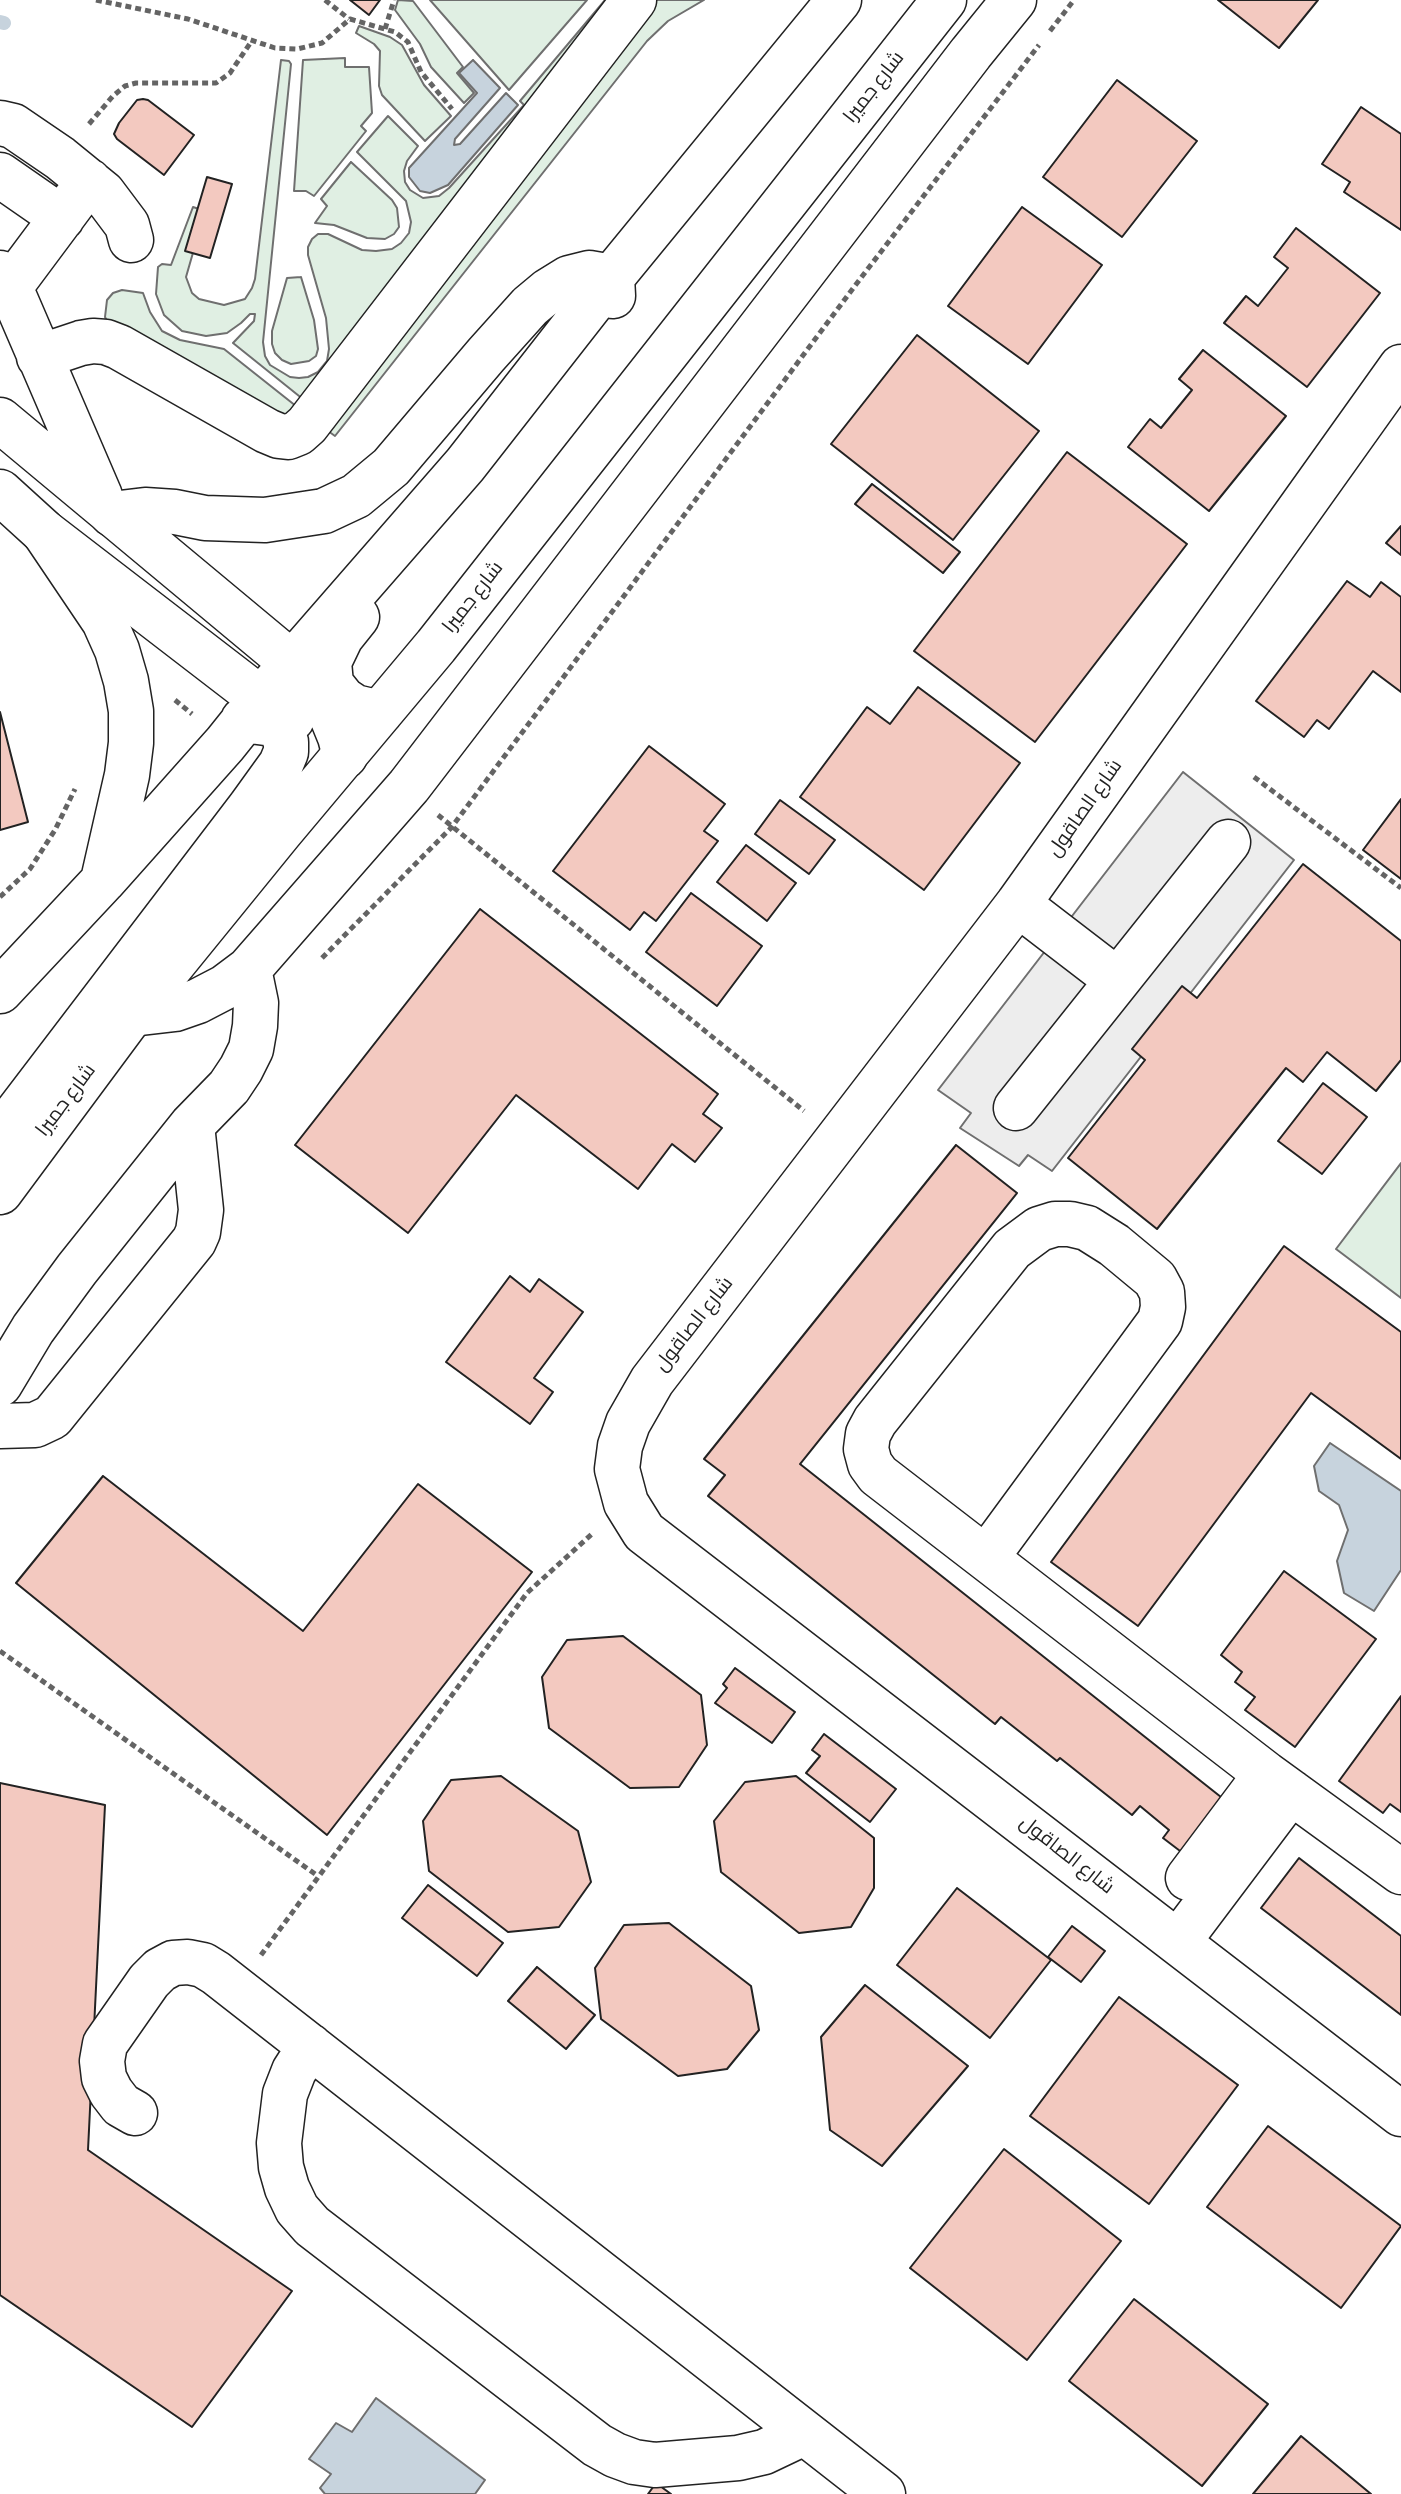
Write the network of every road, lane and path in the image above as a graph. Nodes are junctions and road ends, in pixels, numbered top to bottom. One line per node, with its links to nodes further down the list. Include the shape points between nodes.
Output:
1 (96, 0): 10 (path, via 188,19)
2 (325, 0): 8 (path)
3 (394, 0): 9 (path)
4 (634, 0): 19 (street, via 298,433 288,437 267,431 106,342 81,343)
5 (839, 0): 17 (street)
6 (944, 0): 27 (street, شارع جميرا, via 436,646)
7 (1014, 0): 29 (street)
8 (350, 19): 9 (path); 10 (path, via 322,43 308,47)
9 (385, 29): 11 (path, via 408,42 421,72)
10 (251, 42): 13 (path, via 230,73 216,83 125,86 113,96)
11 (452, 109)
12 (0, 123): 13 (street, via 13,126)
13 (74, 170): 15 (street); 16 (street, via 117,209)
14 (0, 175): 15 (street)
15 (62, 218): 18 (street)
16 (131, 240)
17 (612, 277): 23 (street, via 589,273 569,278 530,306 391,467 356,496 324,511 265,520); 25 (street, via 465,465); 27 (street, via 613,299 595,332 341,637 329,662 331,684 355,707)
18 (5, 280): 19 (street)
19 (39, 357): 23 (street)
20 (1401, 367): 33 (street, شارع الصاقول)
21 (0, 420): 23 (street)
22 (2, 497): 24 (street)
23 (108, 510): 25 (street)
24 (44, 532): 26 (street); 31 (street, via 104,621 126,681 131,743)
25 (293, 664): 26 (street); 27 (street)
26 (252, 709): 27 (street, via 312,729); 31 (street); 41 (street, via 282,732 286,752 281,764 16,1114 6,1136)
27 (356, 736): 37 (street, شارع جميرا)
28 (1254, 777): 32 (path)
29 (409, 786): 34 (street); 40 (path, via 451,828)
30 (1228, 842): 35 (street)
31 (103, 881): 36 (street)
32 (1401, 888)
33 (1018, 904): 35 (street); 40 (street, شارع الصاقول)
34 (249, 969): 37 (street, via 198,1001); 39 (street, via 256,1003 251,1049 229,1087)
35 (1117, 980): 38 (street)
36 (0, 991)
37 (132, 1014): 41 (street, شارع جميرا)
38 (1016, 1108)
39 (192, 1125): 42 (street, via 77,1269); 43 (street, via 201,1210 194,1241 52,1417 35,1425)
40 (839, 1139): 44 (street, شارع الصاقول, via 638,1401 617,1469)
41 (5, 1185)
42 (0, 1384)
43 (0, 1426)
44 (626, 1503): 49 (path, via 527,1593); 50 (street, شارع الصاقول, via 644,1532)
45 (986, 1558): 45 (street, via 1160,1321 1162,1292 1155,1279 1087,1228 1055,1224 1012,1249 868,1434 866,1449 878,1475); 47 (street)
46 (0, 1651): 49 (path)
47 (1278, 1783): 48 (street); 50 (street)
48 (1401, 1872)
49 (318, 1876): 51 (path)
50 (1166, 1933): 54 (street, شارع الصاقول)
51 (237, 1989): 52 (street); 53 (street, via 203,1965 188,1962 173,1963 149,1981 113,2029 102,2061 111,2092)
52 (310, 2046): 55 (street); 55 (street, via 285,2094 279,2143 287,2188 312,2226 615,2455 655,2465 738,2458)
53 (135, 2113)
54 (1401, 2114)
55 (804, 2433): 56 (street)
56 (883, 2494)

